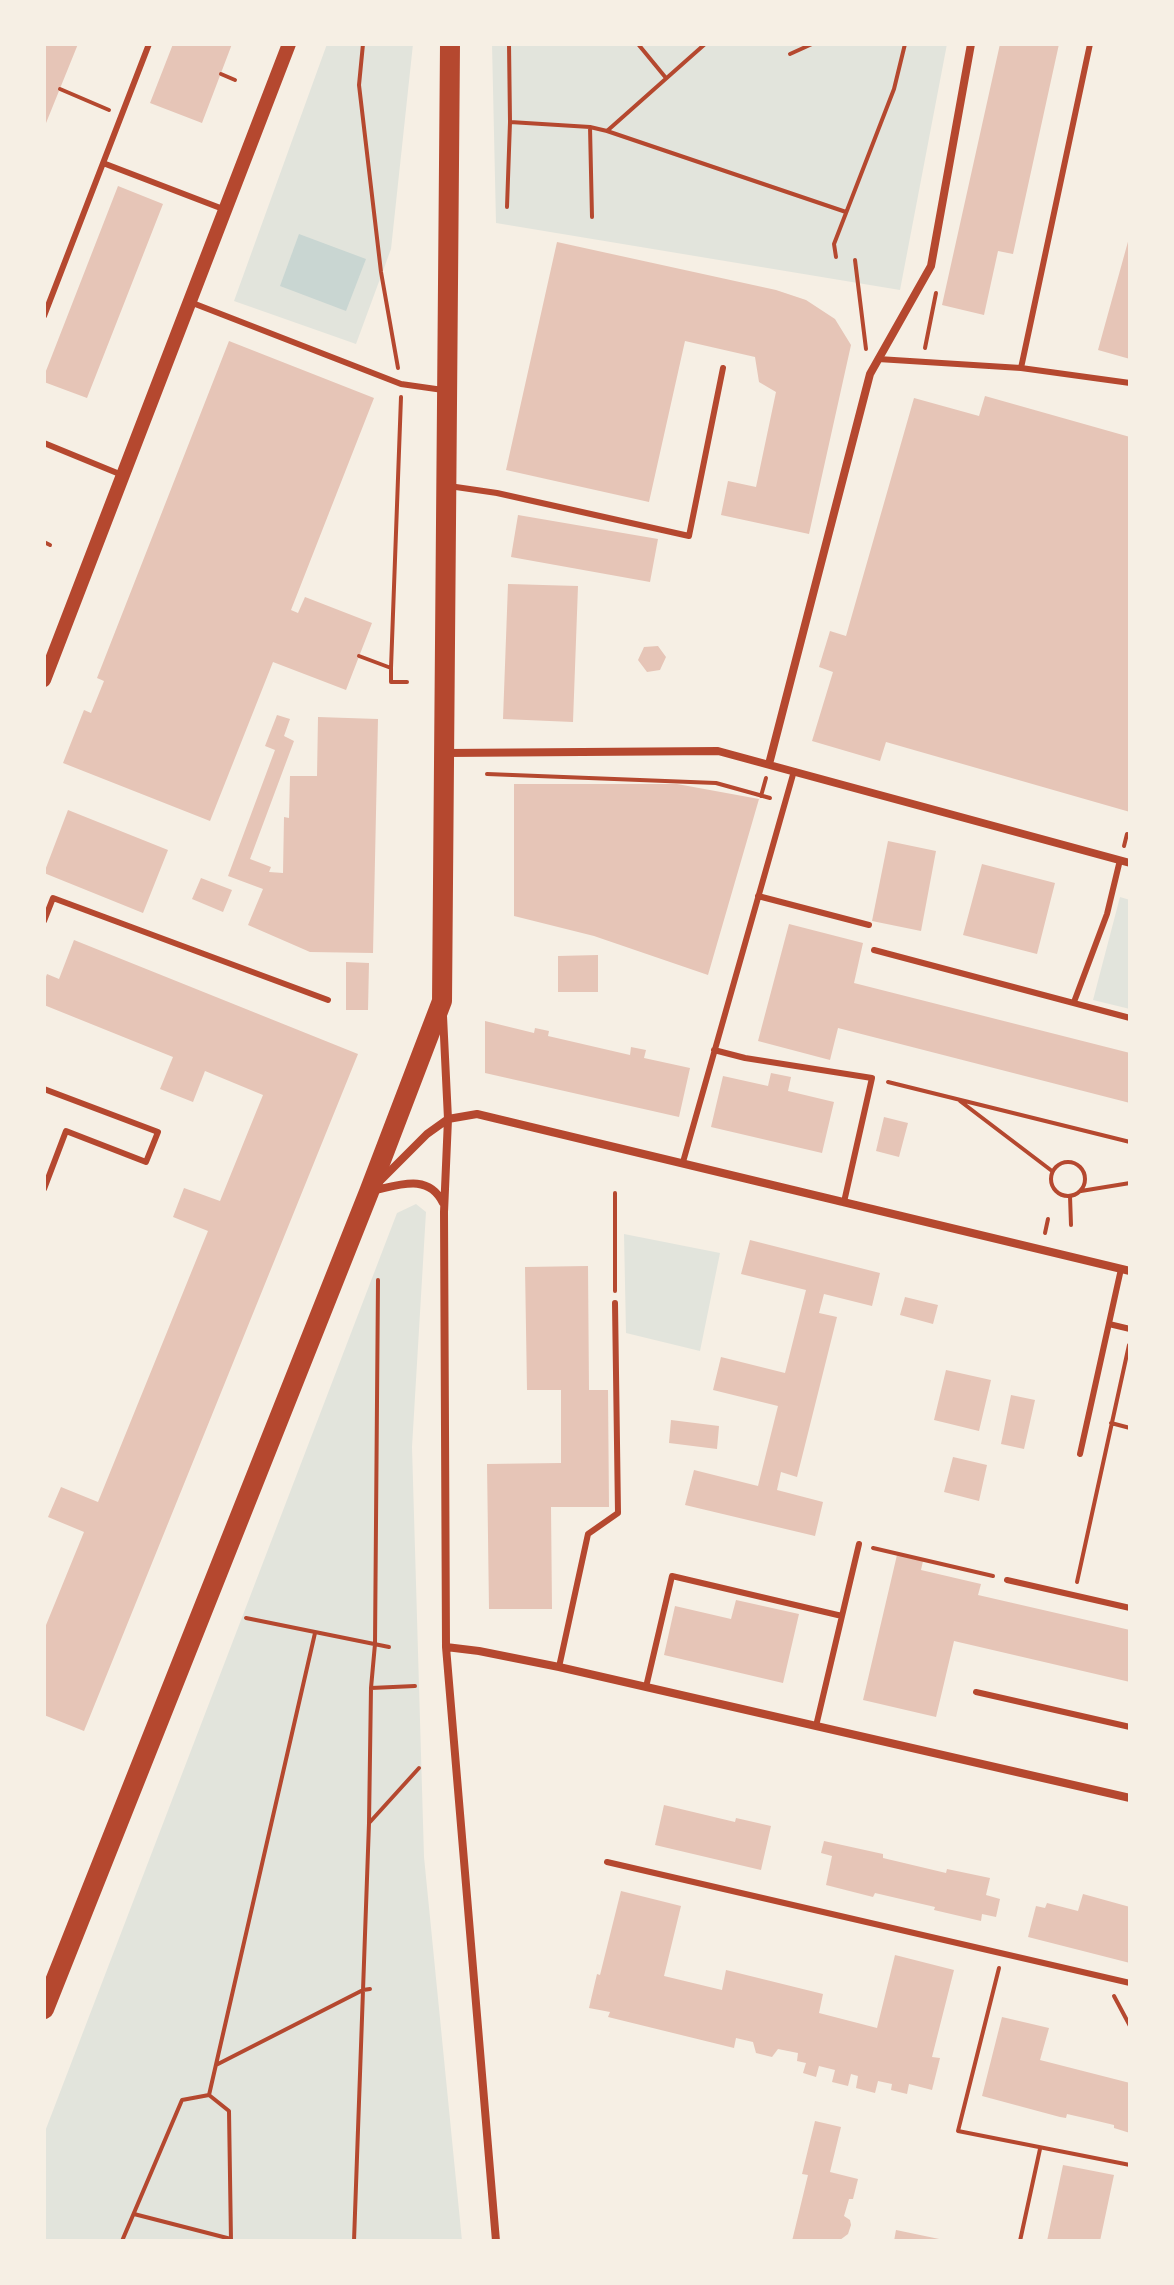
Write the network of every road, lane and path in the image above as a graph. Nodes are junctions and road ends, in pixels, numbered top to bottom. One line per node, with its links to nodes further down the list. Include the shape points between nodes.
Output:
1 (149, 44): 17 (lane)
2 (289, 44): 23 (street)
3 (363, 44): 35 (path, via 359,85 381,272)
4 (450, 44): 36 (main road)
5 (509, 44): 18 (path)
6 (638, 44): 14 (path)
7 (705, 44): 14 (path)
8 (812, 44): 12 (path)
9 (905, 44): 24 (path, via 894,89)
10 (971, 44): 30 (street, via 931,266)
11 (1090, 44): 32 (lane)
12 (790, 54)
13 (221, 74): 15 (path)
14 (666, 78): 20 (path)
15 (235, 80)
16 (60, 89): 17 (path)
17 (122, 115): 21 (lane)
18 (510, 122): 19 (path); 22 (path)
19 (590, 127): 20 (path); 25 (path)
20 (607, 131): 24 (path)
21 (103, 163): 23 (lane); 29 (lane)
22 (507, 207)
23 (226, 210): 28 (street)
24 (846, 212): 26 (path, via 834,244)
25 (592, 217)
26 (836, 257)
27 (855, 260): 33 (path)
28 (190, 302): 35 (lane); 38 (street)
29 (44, 316)
30 (878, 359): 32 (lane); 33 (street)
31 (723, 368): 39 (lane, via 689,536)
32 (1021, 368): 34 (lane)
33 (870, 374): 47 (street)
34 (1130, 383)
35 (401, 384): 36 (lane); 43 (path)
36 (446, 390): 39 (main road)
37 (44, 443): 38 (lane)
38 (122, 475): 44 (street)
39 (445, 485): 46 (main road)
40 (44, 542): 41 (path)
41 (50, 545)
42 (359, 656): 43 (path)
43 (391, 668): 45 (path, via 391,682)
44 (44, 680)
45 (407, 682)
46 (443, 753): 47 (street, via 718,751); 58 (main road)
47 (769, 764): 48 (street)
48 (794, 771): 50 (lane); 51 (street)
49 (487, 774): 50 (path, via 716,783)
50 (786, 802): 53 (lane)
51 (1120, 860): 52 (street); 59 (lane, via 1107,914)
52 (1130, 863)
53 (758, 896): 55 (lane); 61 (lane)
54 (44, 921): 57 (lane, via 53,898)
55 (869, 925)
56 (874, 950): 59 (lane)
57 (328, 1000)
58 (442, 1001): 65 (street); 72 (main road)
59 (1074, 1002): 60 (lane)
60 (1130, 1018)
61 (714, 1050): 62 (lane); 67 (lane)
62 (872, 1078): 64 (path); 75 (lane)
63 (44, 1089): 70 (lane, via 158,1132 146,1162 66,1131)
64 (958, 1100): 66 (path); 68 (path)
65 (448, 1119): 67 (street, via 477,1114); 72 (street); 76 (street)
66 (1130, 1142)
67 (683, 1162): 75 (street)
68 (1052, 1171): 71 (path, via 1074,1163 1085,1175); 74 (path, via 1052,1188)
69 (1130, 1183): 71 (path)
70 (44, 1189)
71 (1081, 1191): 74 (path)
72 (369, 1192): 76 (street, via 421,1183 439,1194); 115 (main road)
73 (615, 1193): 82 (path)
74 (1070, 1196): 78 (path)
75 (844, 1202): 80 (street)
76 (444, 1212): 98 (street)
77 (1048, 1219): 79 (path)
78 (1071, 1225)
79 (1045, 1233)
80 (1125, 1270): 83 (lane)
81 (378, 1280): 96 (path)
82 (615, 1303): 99 (lane, via 618,1513 588,1534)
83 (1109, 1324): 84 (lane); 88 (lane)
84 (1130, 1329)
85 (1130, 1338): 86 (path)
86 (1111, 1423): 87 (path); 91 (path)
87 (1130, 1428)
88 (1080, 1454)
89 (859, 1544): 90 (path); 93 (lane)
90 (1007, 1580): 91 (lane)
91 (1074, 1595): 92 (lane)
92 (1130, 1608)
93 (842, 1616): 101 (lane, via 672,1576); 104 (lane)
94 (246, 1618): 95 (path)
95 (315, 1633): 96 (path); 117 (path)
96 (375, 1644): 97 (path); 102 (path)
97 (389, 1647)
98 (446, 1647): 99 (street); 125 (street)
99 (559, 1667): 101 (street)
100 (415, 1686): 102 (path)
101 (646, 1687): 104 (street)
102 (371, 1688): 108 (path)
103 (976, 1692): 105 (lane)
104 (816, 1726): 107 (street)
105 (1130, 1727)
106 (419, 1768): 108 (path)
107 (1130, 1798)
108 (369, 1823): 114 (path)
109 (607, 1862): 110 (lane)
110 (1002, 1954): 111 (lane); 119 (path, via 958,2131)
111 (1104, 1977): 112 (lane); 116 (path)
112 (1130, 1983)
113 (370, 1989): 114 (path)
114 (363, 1990): 117 (path); 124 (path)
115 (44, 2009)
116 (1130, 2026)
117 (216, 2065): 118 (path)
118 (209, 2095): 121 (path, via 182,2100); 122 (path, via 229,2111)
119 (1040, 2149): 120 (path); 126 (path)
120 (1130, 2165)
121 (134, 2214): 122 (path); 123 (path)
122 (231, 2240)
123 (122, 2241)
124 (354, 2241)
125 (496, 2241)
126 (1020, 2241)

